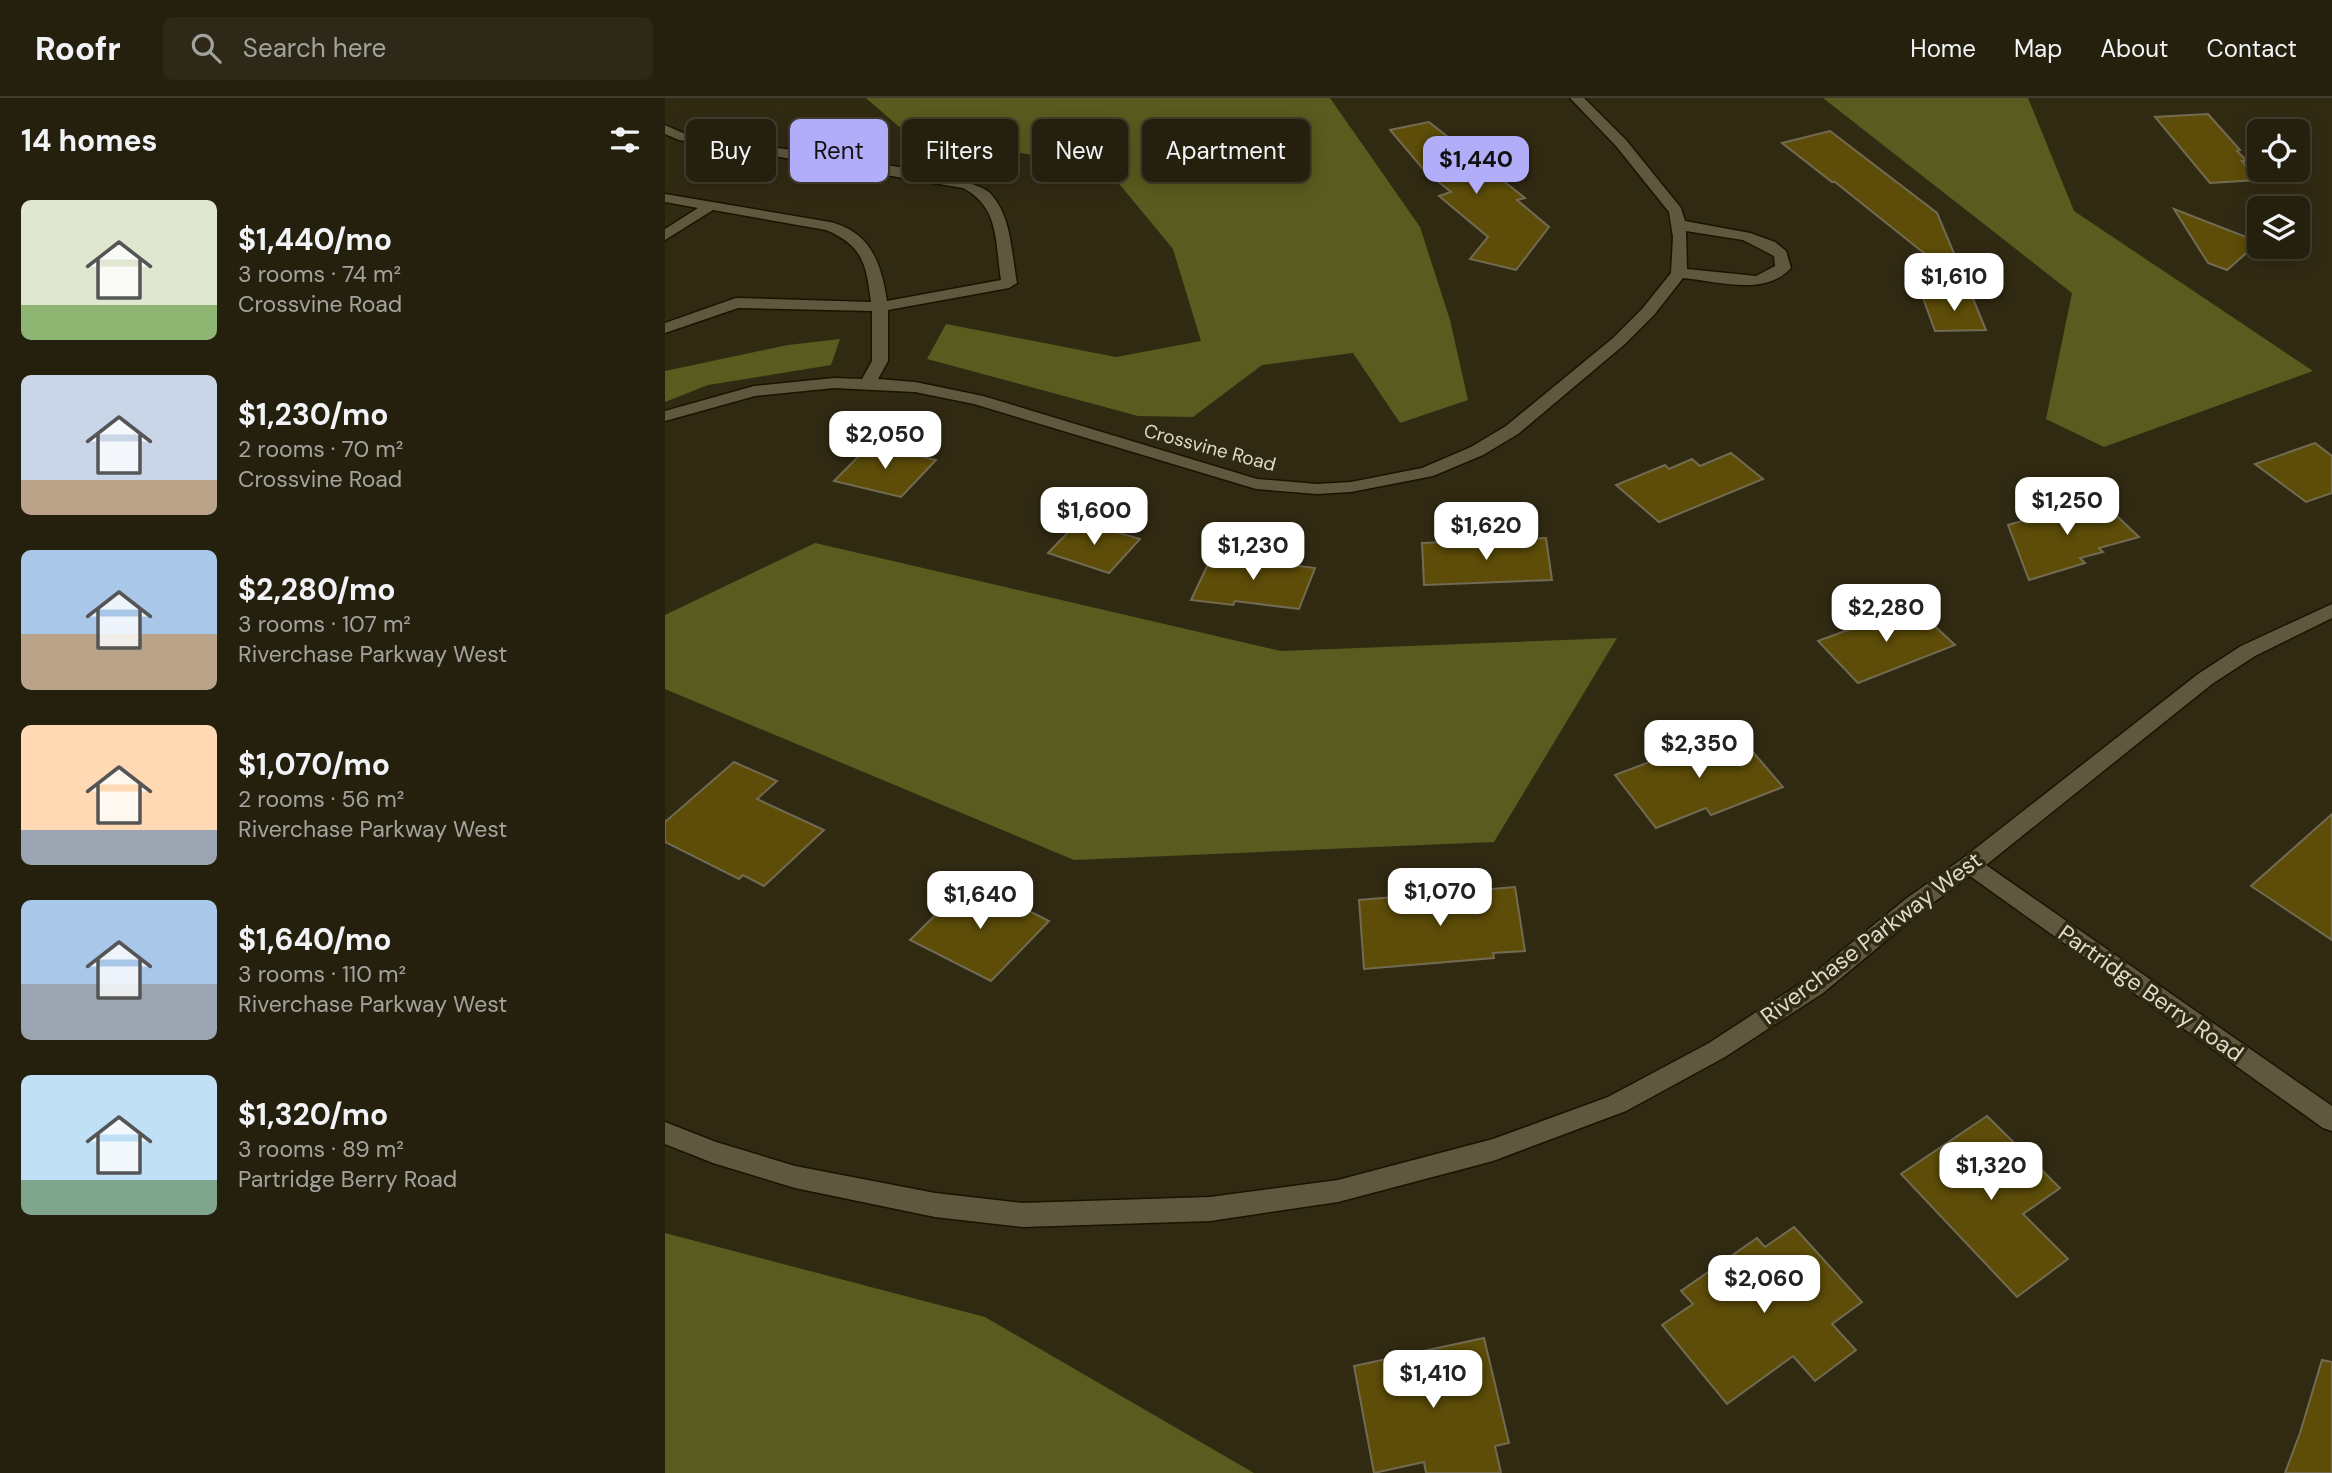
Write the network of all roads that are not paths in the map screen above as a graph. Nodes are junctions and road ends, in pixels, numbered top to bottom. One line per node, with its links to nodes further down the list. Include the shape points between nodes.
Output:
1 (1577, 98): 5 (street, via 1658,187 1677,211)
2 (665, 129): 8 (street, via 713,143 924,176 983,193 998,214 1009,283)
3 (665, 198): 4 (street)
4 (711, 206): 6 (street); 8 (street, via 848,232 862,242 873,262)
5 (1678, 224): 7 (street); 7 (street, via 1757,237 1781,254 1783,268 1756,281)
6 (665, 236)
7 (1679, 273): 10 (street, Crossvine Road, via 1619,341 1512,430 1427,472 1351,486 1317,489 1256,484 977,400)
8 (880, 307): 9 (street, via 736,303); 10 (street, via 880,361)
9 (665, 328)
10 (868, 383): 11 (street, Crossvine Road, via 754,391)
11 (665, 416)
12 (2332, 610): 13 (street, Riverchase Parkway West, via 2248,651 2206,679)
13 (1970, 865): 14 (street, Partridge Berry Road); 15 (street, Riverchase Parkway West, via 1815,986 1717,1050 1617,1104 1493,1150 1338,1191 1210,1209 1023,1215 935,1205 795,1177)
14 (2332, 1120)
15 (665, 1133)

